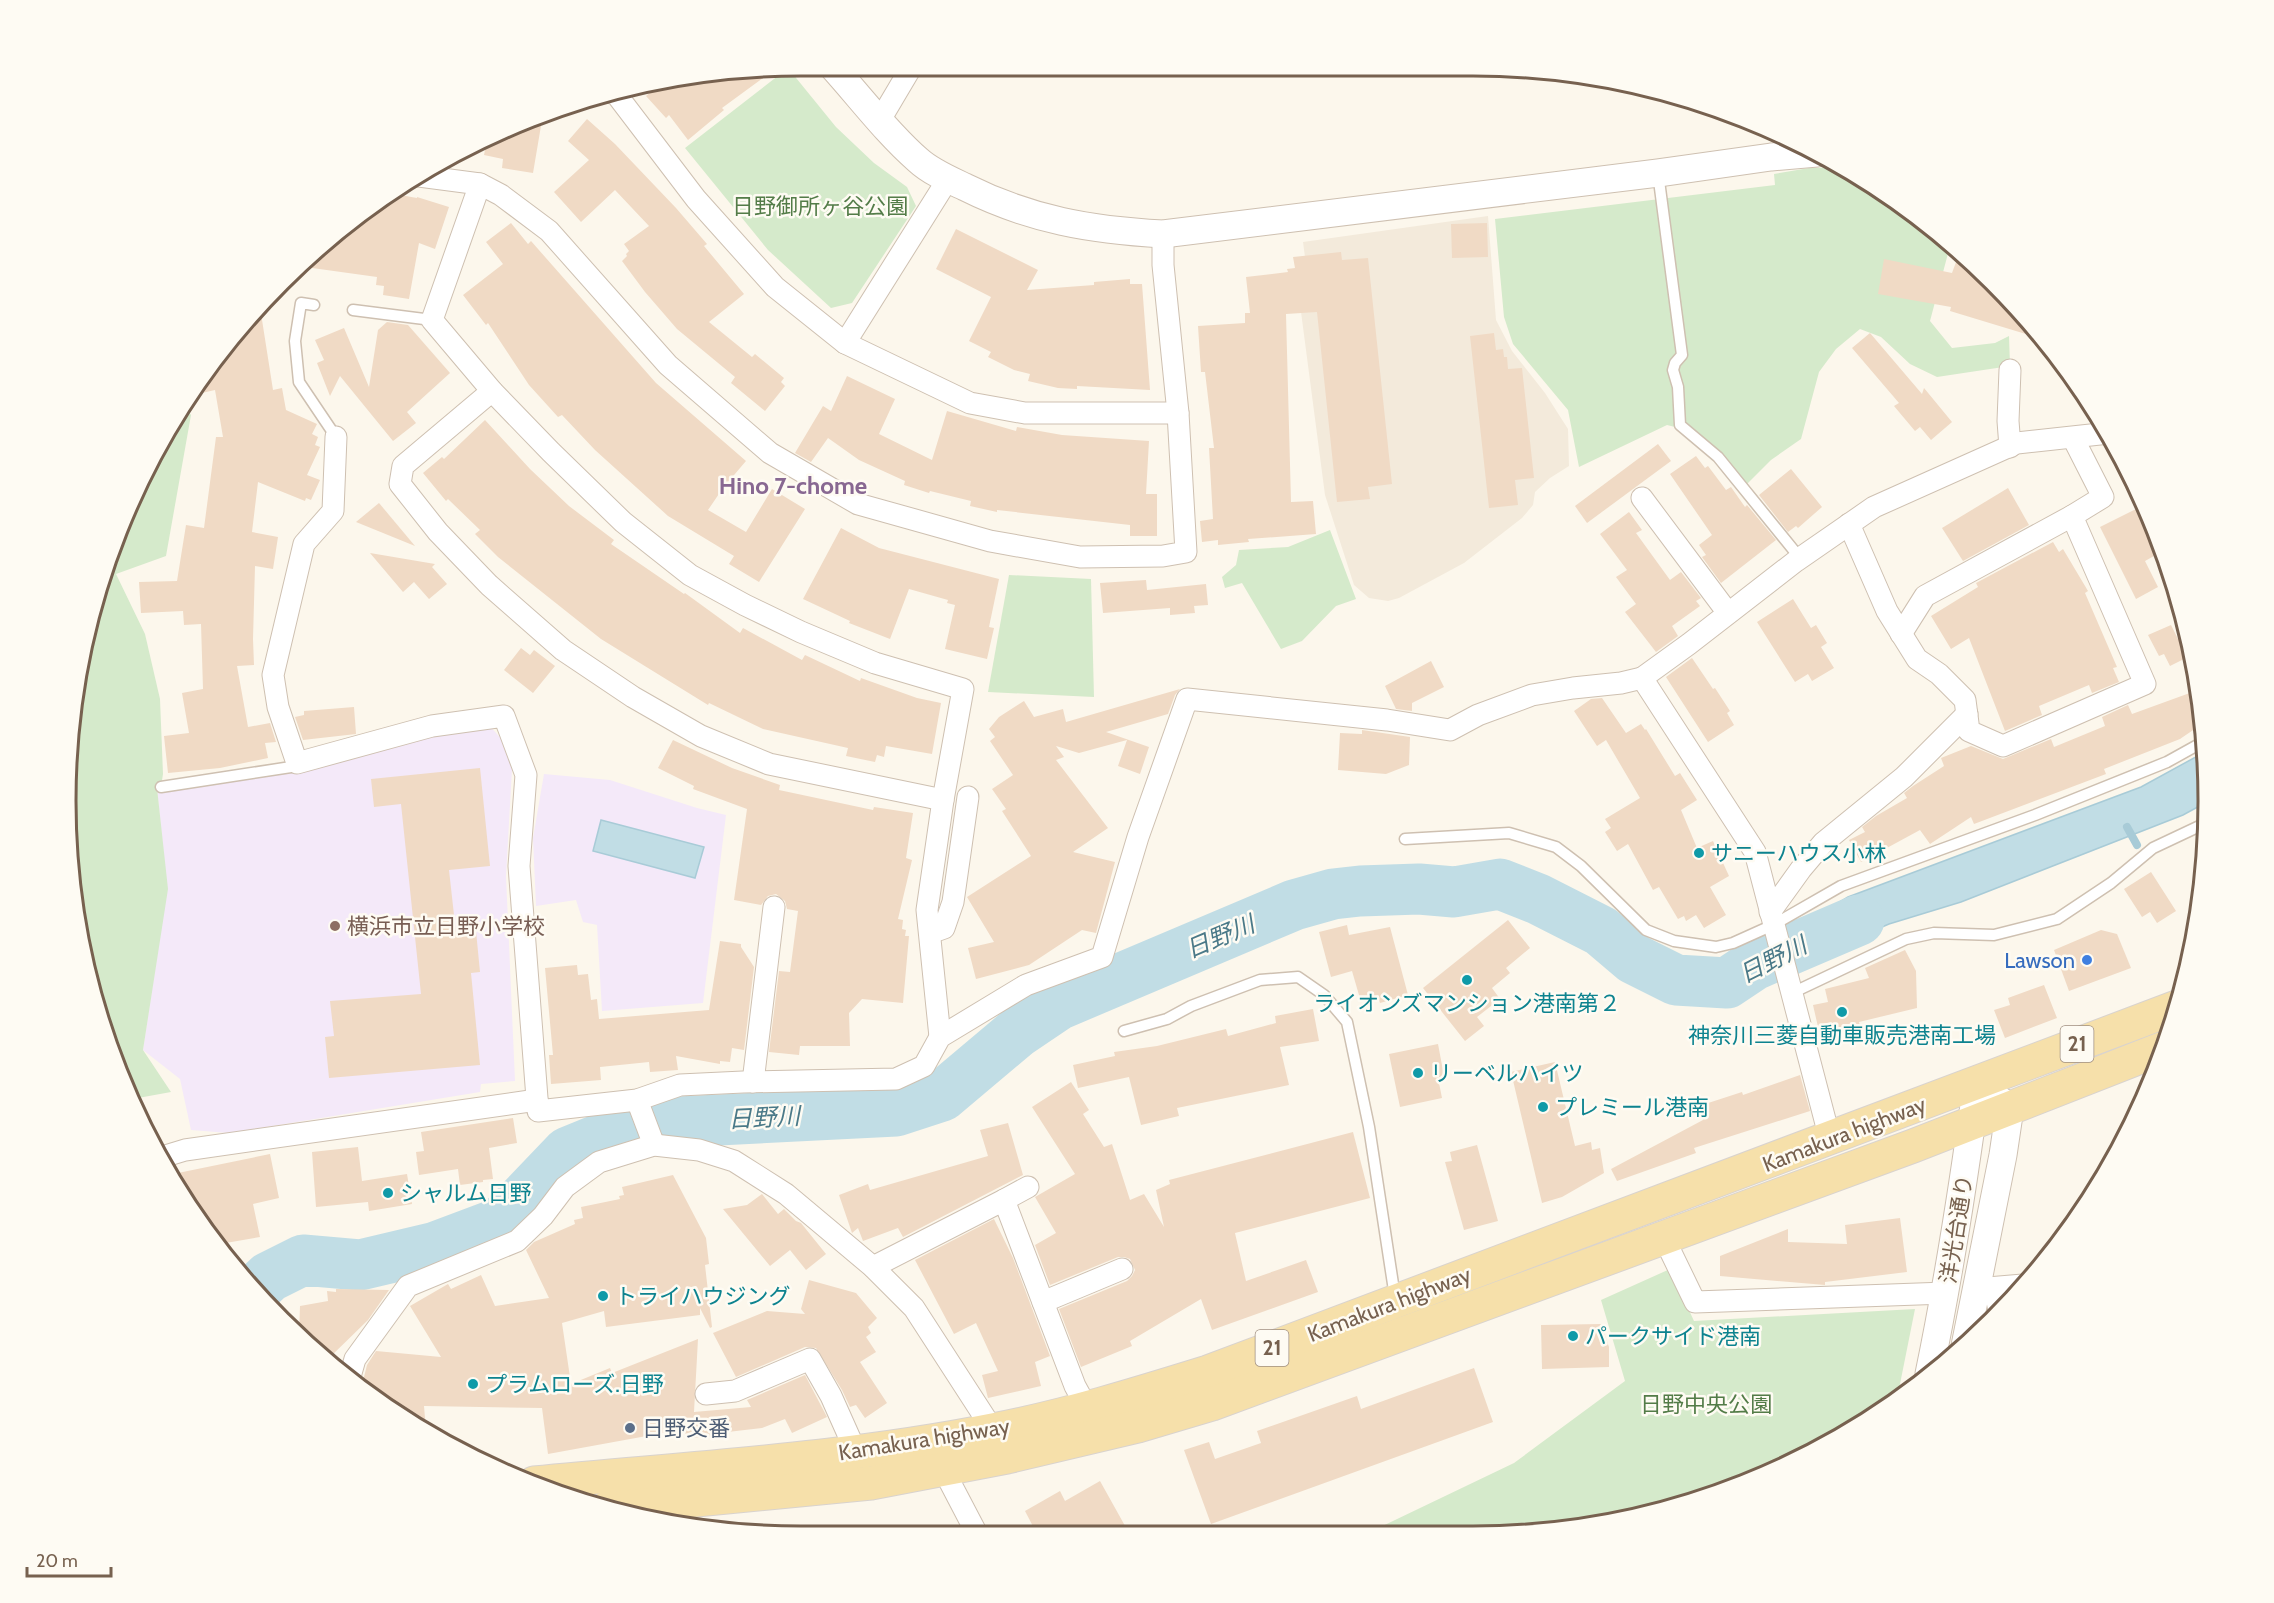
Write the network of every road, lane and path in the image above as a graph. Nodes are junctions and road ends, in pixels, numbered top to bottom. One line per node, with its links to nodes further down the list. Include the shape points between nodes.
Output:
1 (841, 76): 4 (street)
2 (906, 76): 4 (street)
3 (620, 100): 14 (street, via 696,199 774,287)
4 (880, 120): 8 (street, via 919,161)
5 (1799, 155): 6 (street)
6 (1658, 173): 10 (street); 25 (lane, via 1682,355 1673,370 1680,425 1718,457)
7 (433, 178): 9 (street)
8 (948, 179): 10 (street, via 993,201 1046,219 1110,231); 14 (street)
9 (480, 184): 13 (street); 17 (street, via 549,231 669,365 770,453 858,504 990,541 1080,557 1186,552)
10 (1163, 234): 17 (street, via 1162,265)
11 (314, 305): 19 (lane, via 301,303 295,341 299,382)
12 (353, 310): 13 (lane)
13 (432, 320): 16 (street)
14 (845, 343): 17 (street, via 970,403 1025,413)
15 (2010, 370): 21 (street)
16 (492, 391): 34 (street, via 623,522 690,575 754,609 875,663 963,689); 34 (street, via 403,466 399,484 489,585 563,650 701,736 769,764)
17 (1178, 413)
18 (2098, 435): 20 (street)
19 (336, 437): 31 (street, via 333,511 304,544 273,675 278,707)
20 (2073, 438): 21 (street); 23 (street, via 2103,496)
21 (2010, 447): 24 (street, via 1874,507)
22 (1642, 498): 26 (street)
23 (2072, 516): 27 (street, via 1925,597); 29 (street, via 2145,684 2003,746 1969,731)
24 (1849, 524): 25 (street); 27 (street)
25 (1800, 558): 26 (street)
26 (1728, 613): 28 (street)
27 (1901, 634): 29 (street, via 1917,659 1965,700)
28 (1642, 678): 38 (street, via 1755,852); 43 (street, via 1532,695 1450,730 1187,699 1138,837 1102,957 1026,985)
29 (1967, 714): 38 (street, via 1904,777 1823,843 1801,869)
30 (2195, 746): 38 (lane, via 2167,762 2035,815 1841,886)
31 (297, 763): 32 (lane); 47 (street, via 432,726 504,716 526,775 519,866)
32 (161, 787)
33 (969, 797): 39 (street, via 953,902 944,928)
34 (943, 800): 39 (street, via 927,910)
35 (2197, 828): 40 (lane, via 2153,848 2111,883 2057,919 1994,935 1934,933 1905,939)
36 (1405, 839): 38 (lane, via 1509,834 1556,846 1647,930 1674,941 1716,947)
37 (774, 907): 45 (street)
38 (1773, 923): 40 (street)
39 (930, 933): 43 (street)
40 (1791, 989): 51 (street)
41 (2166, 1011): 46 (main road, Kamakura highway / 21)
42 (1124, 1031): 62 (lane, via 1167,1019 1260,980 1298,977 1324,995 1347,1022 1369,1127)
43 (940, 1037): 45 (street, via 924,1066 896,1079)
44 (2152, 1053): 49 (main road, Kamakura highway / 21)
45 (753, 1082): 48 (street, via 680,1085)
46 (1977, 1083): 49 (street); 50 (street, 洋光台通り); 51 (main road, Kamakura highway / 21)
47 (537, 1100): 48 (street, via 538,1111); 53 (street)
48 (637, 1100): 52 (street)
49 (2010, 1108): 50 (main road, Kamakura highway / 21); 60 (street)
50 (1972, 1123): 56 (main road, Kamakura highway / 21); 61 (street, 洋光台通り)
51 (1830, 1139): 62 (main road, Kamakura highway / 21)
52 (654, 1145): 57 (street, via 699,1150 734,1161 786,1194); 67 (street, via 599,1162 565,1187 517,1241 408,1286 355,1359)
53 (169, 1155)
54 (1028, 1187): 55 (street)
55 (1004, 1200): 57 (street); 63 (street)
56 (1663, 1236): 61 (street, via 1695,1302); 72 (main road, Kamakura highway / 21, via 1212,1404 1138,1426)
57 (873, 1268): 70 (street, via 914,1308)
58 (1122, 1269): 63 (street)
59 (2012, 1286): 60 (street)
60 (1985, 1289): 64 (street); 65 (street)
61 (1946, 1293): 66 (street, 洋光台通り)
62 (1396, 1301): 69 (main road, Kamakura highway / 21, via 1208,1372)
63 (1043, 1302): 69 (street)
64 (1995, 1304)
65 (1972, 1327)
66 (1931, 1363)
67 (352, 1370)
68 (706, 1394): 71 (street, via 735,1391 810,1359)
69 (1087, 1408): 70 (main road, Kamakura highway / 21)
70 (993, 1430): 71 (main road, Kamakura highway / 21)
71 (856, 1452): 73 (main road, Kamakura highway / 21)
72 (943, 1469): 74 (main road, Kamakura highway / 21, via 871,1483); 75 (street)
73 (551, 1481)
74 (642, 1509)
75 (972, 1526)

